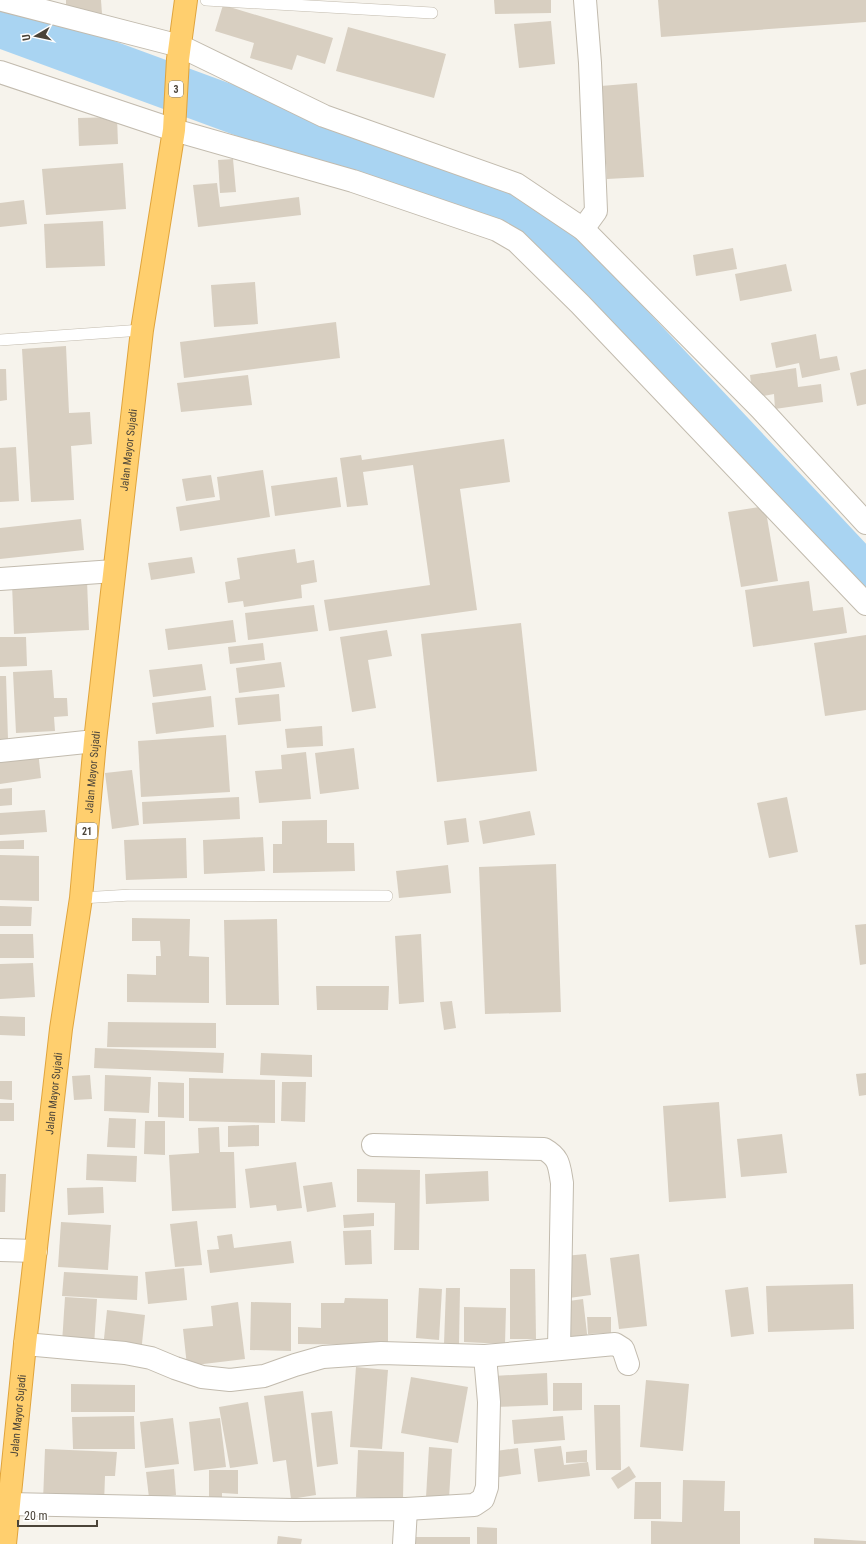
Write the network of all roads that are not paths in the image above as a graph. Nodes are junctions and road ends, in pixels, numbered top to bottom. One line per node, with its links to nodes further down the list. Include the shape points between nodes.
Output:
1 (2, 0): 6 (street)
2 (186, 0): 6 (highway, Jalan Mayor Sujadi / 3)
3 (206, 0): 5 (lane)
4 (585, 0): 9 (street, via 596,211)
5 (432, 13)
6 (179, 52): 8 (highway, Jalan Mayor Sujadi / 3); 9 (street, via 324,116 516,184)
7 (0, 72): 8 (street)
8 (174, 125): 10 (highway, Jalan Mayor Sujadi / 21); 15 (street, via 353,181 497,230 516,241)
9 (583, 229): 12 (street, via 761,409)
10 (142, 330): 11 (lane); 13 (highway, Jalan Mayor Sujadi / 21)
11 (0, 340)
12 (866, 522)
13 (114, 571): 14 (street); 16 (highway, Jalan Mayor Sujadi / 21)
14 (0, 579)
15 (866, 604)
16 (95, 741): 17 (street); 19 (highway, Jalan Mayor Sujadi / 21)
17 (0, 751)
18 (387, 896): 19 (lane, via 131,895)
19 (81, 898): 22 (highway, Jalan Mayor Sujadi / 21, via 60,1029)
20 (373, 1145): 24 (street, via 544,1149 554,1155 562,1183)
21 (0, 1250): 22 (street)
22 (36, 1251): 23 (highway, Jalan Mayor Sujadi / 21)
23 (25, 1344): 25 (street, via 125,1353 151,1358 202,1377 230,1380 264,1376 323,1357 381,1353); 27 (highway, Jalan Mayor Sujadi / 21)
24 (559, 1349): 25 (street); 26 (street, via 615,1344 623,1349)
25 (485, 1356): 28 (street, via 489,1402 486,1487 483,1499 474,1505)
26 (628, 1364)
27 (9, 1504): 28 (street, via 294,1510); 29 (highway, Jalan Mayor Sujadi / 21)
28 (406, 1509): 30 (street)
29 (5, 1544)
30 (404, 1544)

